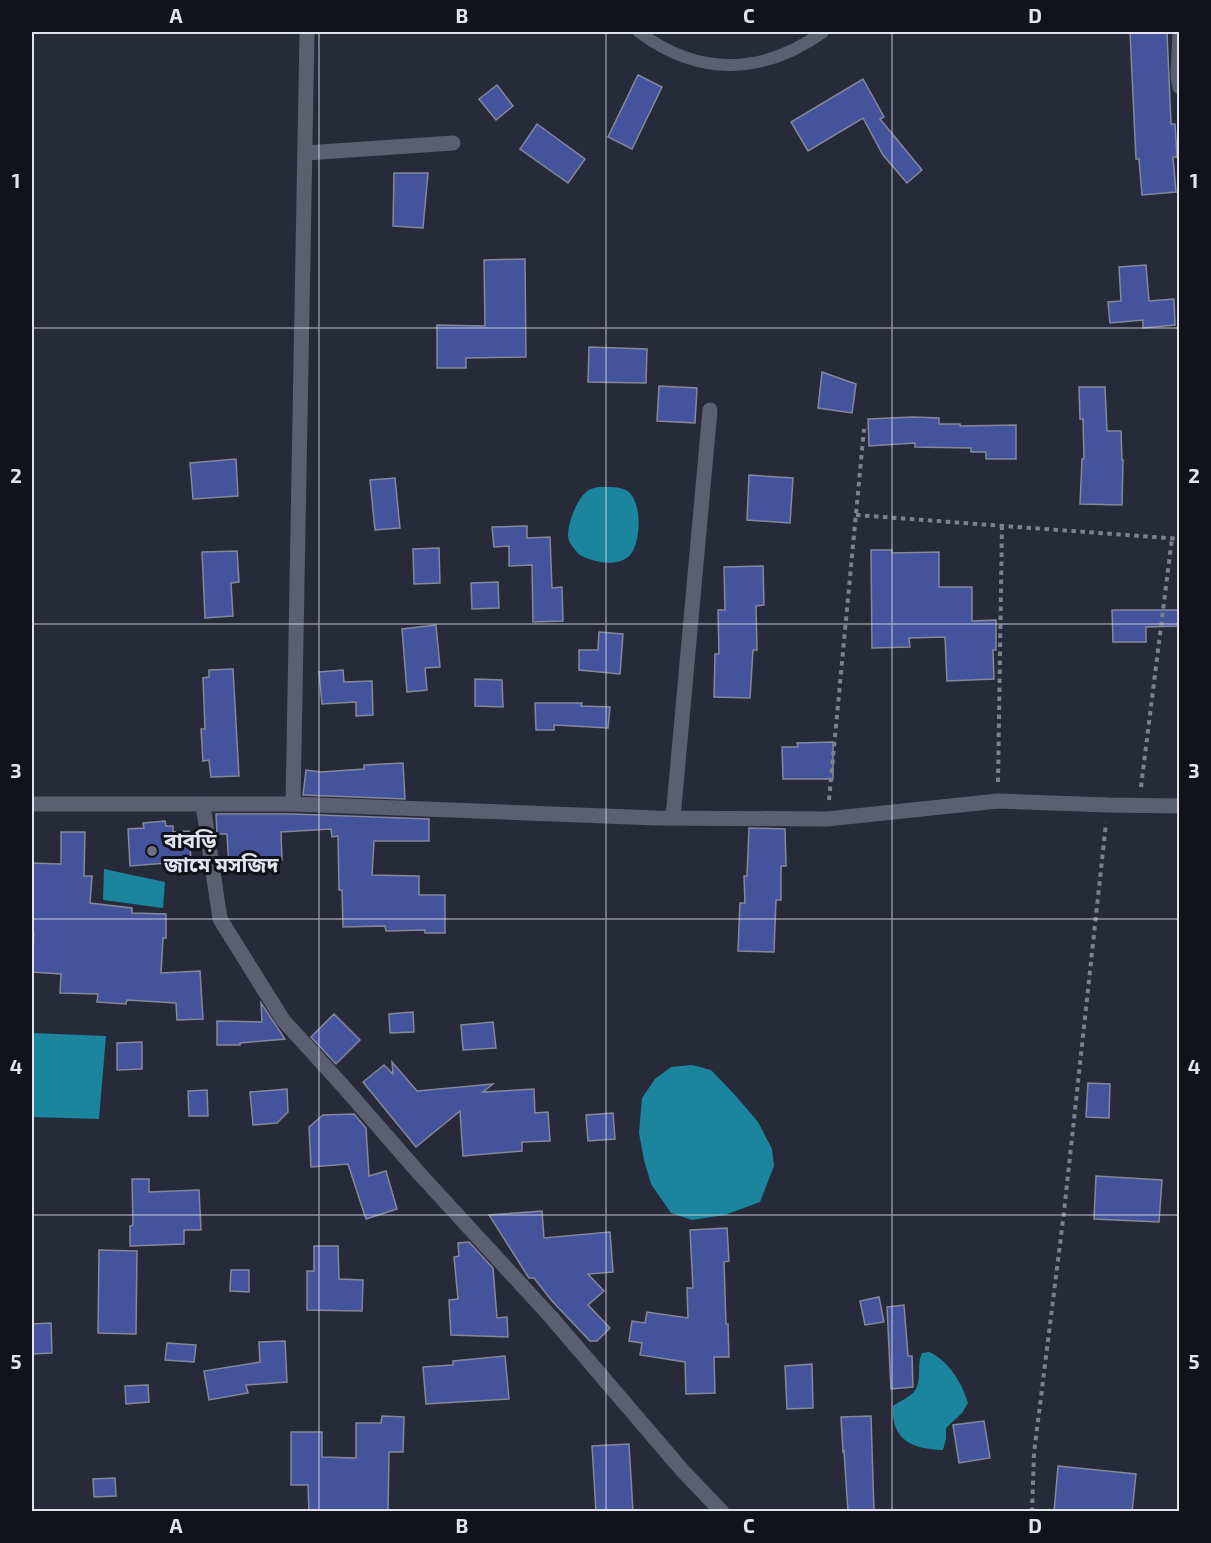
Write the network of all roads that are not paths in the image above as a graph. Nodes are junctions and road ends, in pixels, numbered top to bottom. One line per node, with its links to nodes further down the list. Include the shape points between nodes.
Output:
1 (307, 32): 7 (street)
2 (639, 32): 3 (lane, via 694,60 740,64 784,55)
3 (823, 32)
4 (1179, 32): 5 (street)
5 (1179, 87)
6 (453, 143): 7 (street)
7 (306, 153): 10 (street)
8 (710, 410): 13 (street)
9 (32, 804): 11 (street)
10 (293, 804): 11 (street); 13 (street)
11 (203, 805): 14 (street, via 220,919 283,1020)
12 (1179, 806): 13 (street, via 998,801 827,819)
13 (674, 818)
14 (722, 1512)

